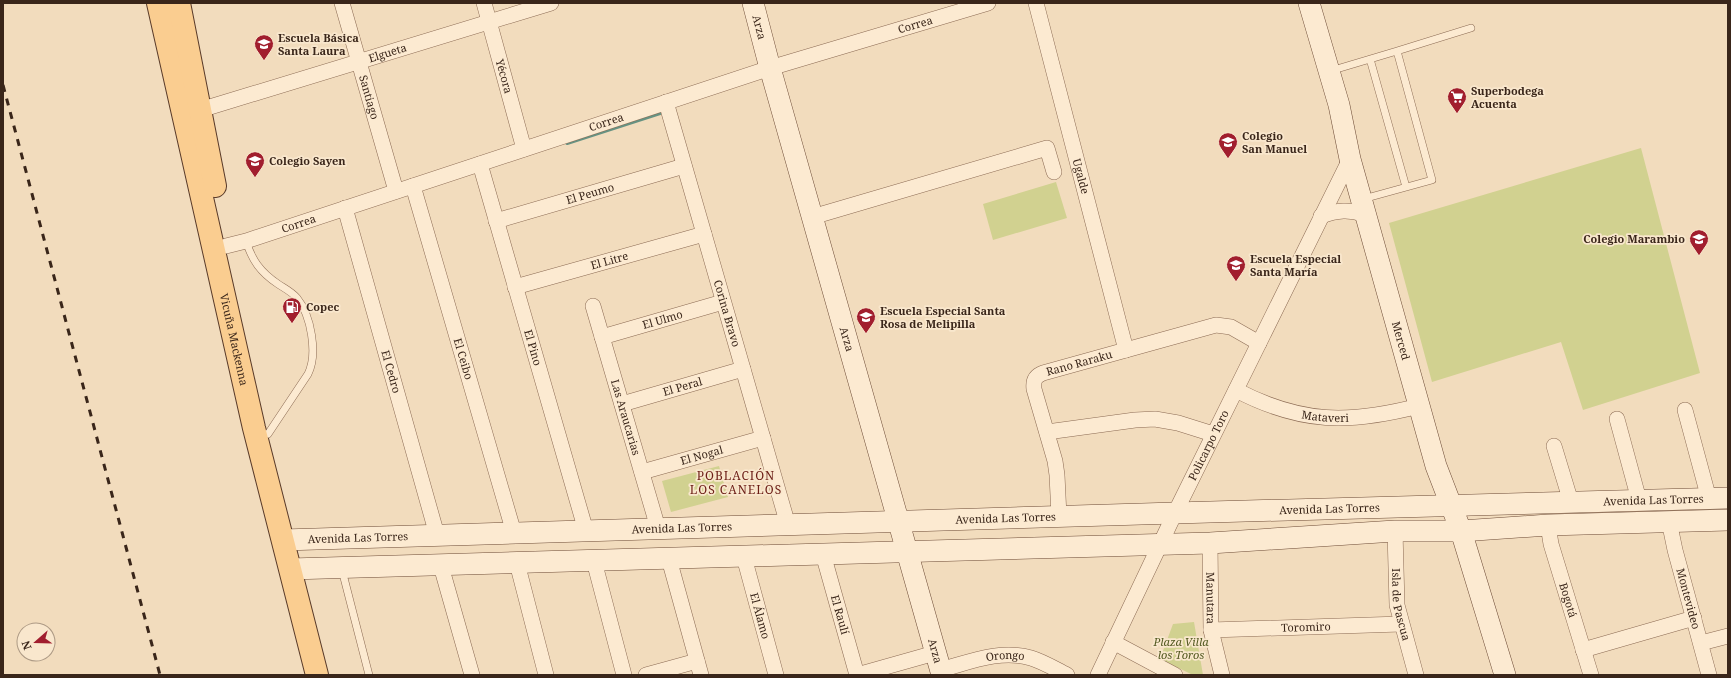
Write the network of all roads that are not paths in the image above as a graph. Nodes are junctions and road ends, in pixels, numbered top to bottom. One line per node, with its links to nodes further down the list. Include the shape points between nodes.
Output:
1 (158, 3): 69 (main road, Vicuña Mackenna, via 254,428)
2 (178, 3): 18 (main road, Vicuña Mackenna)
3 (342, 3): 14 (street, Santiago)
4 (484, 3): 10 (street, Yécora)
5 (552, 3): 10 (street, Elgueta)
6 (753, 3): 15 (main road, Arza)
7 (988, 3): 15 (street, Correa)
8 (1036, 3): 39 (street, Ugalde)
9 (1309, 3): 16 (main road, Merced)
10 (490, 22): 14 (street, Elgueta); 19 (street, Yécora)
11 (1471, 28): 12 (lane)
12 (1397, 51): 13 (lane); 25 (lane, via 1432,180)
13 (1370, 58): 16 (lane); 25 (lane)
14 (359, 62): 18 (street, Elgueta); 26 (street, Santiago)
15 (770, 68): 17 (street, Correa); 29 (main road, Arza)
16 (1329, 71): 20 (main road, Merced)
17 (666, 102): 19 (street, Correa); 22 (street, Corina Bravo)
18 (200, 110): 33 (main road, Vicuña Mackenna)
19 (524, 149): 21 (street, Correa)
20 (1350, 159): 27 (main road, Merced); 30 (street, Policarpo Toro)
21 (480, 164): 24 (street, Correa); 31 (street, El Pino)
22 (684, 166): 31 (street, El Peumo); 32 (street, Corina Bravo)
23 (1054, 172): 29 (street, via 1047,148)
24 (412, 186): 26 (street, Correa); 67 (street, El Ceibo)
25 (1406, 187): 27 (lane)
26 (396, 191): 28 (street, Correa)
27 (1363, 207): 30 (street, via 1359,213 1345,210); 43 (main road, Merced)
28 (345, 208): 33 (street, Correa); 68 (street, El Cedro)
29 (812, 216): 60 (main road, Arza)
30 (1321, 216): 38 (street, Policarpo Toro)
31 (496, 221): 34 (street, El Pino)
32 (704, 234): 34 (street, El Litre); 35 (street, Corina Bravo)
33 (236, 243): 47 (main road, Vicuña Mackenna); 47 (lane, via 267,277 291,293 302,305 314,347 308,374)
34 (515, 287): 64 (street, El Pino)
35 (723, 302): 37 (street, El Ulmo); 40 (street, Corina Bravo)
36 (593, 306): 37 (street, Las Araucarias)
37 (602, 337): 42 (street, Las Araucarias)
38 (1259, 343): 39 (street, Rano Raraku, via 1231,327 1216,325); 41 (street, Policarpo Toro)
39 (1126, 350): 46 (street, Rano Raraku, via 1042,373 1037,377 1033,384)
40 (743, 369): 42 (street, El Peral); 49 (street, Corina Bravo)
41 (1236, 390): 43 (street, Mataveri, via 1284,410 1322,418 1367,418); 48 (street, Policarpo Toro)
42 (622, 404): 51 (street, Las Araucarias)
43 (1419, 406): 55 (main road, Merced, via 1436,466)
44 (1685, 410): 52 (street)
45 (1617, 419): 53 (street)
46 (1046, 432): 48 (street, via 1155,419); 57 (street, Rano Raraku, via 1056,468)
47 (268, 434): 69 (main road, Vicuña Mackenna)
48 (1213, 434): 56 (street, Policarpo Toro)
49 (763, 438): 51 (street, El Nogal); 61 (street, Corina Bravo)
50 (1554, 446): 54 (street)
51 (642, 472): 63 (street, Las Araucarias)
52 (1719, 498): 53 (main road, Avenida Las Torres)
53 (1639, 500): 54 (main road, Avenida Las Torres)
54 (1571, 502): 55 (main road, Avenida Las Torres)
55 (1451, 505): 56 (main road, Avenida Las Torres); 66 (main road, Merced)
56 (1175, 512): 57 (main road, Avenida Las Torres); 71 (street, Policarpo Toro)
57 (1059, 516): 60 (main road, Avenida Las Torres)
58 (1728, 520): 59 (main road, Avenida Las Torres)
59 (1669, 521): 62 (main road, Avenida Las Torres); 81 (street, Montevideo)
60 (899, 522): 61 (main road, Avenida Las Torres); 72 (main road, Arza)
61 (788, 524): 63 (main road, Avenida Las Torres)
62 (1548, 525): 66 (main road, Avenida Las Torres); 87 (street, Bogotá, via 1551,544)
63 (658, 528): 64 (main road, Avenida Las Torres)
64 (586, 531): 67 (main road, Avenida Las Torres)
65 (1396, 531): 66 (main road, Avenida Las Torres); 70 (main road, Avenida Las Torres); 82 (street, Isla de Pascua, via 1395,591)
66 (1461, 531): 104 (main road, Merced)
67 (514, 533): 68 (main road, Avenida Las Torres)
68 (437, 535): 69 (main road, Avenida Las Torres)
69 (289, 540): 80 (main road, Vicuña Mackenna)
70 (1210, 543): 71 (main road, Avenida Las Torres); 83 (street, Manutara)
71 (1160, 544): 72 (main road, Avenida Las Torres); 85 (street, Policarpo Toro)
72 (908, 552): 73 (main road, Avenida Las Torres); 88 (main road, Arza)
73 (823, 554): 74 (main road, Avenida Las Torres); 98 (street, El Raulí)
74 (744, 557): 75 (main road, Avenida Las Torres); 97 (street, El Álamo)
75 (669, 559): 76 (main road, Avenida Las Torres); 89 (street)
76 (594, 561): 77 (main road, Avenida Las Torres); 95 (street)
77 (517, 563): 78 (main road, Avenida Las Torres); 94 (street)
78 (441, 566): 79 (main road, Avenida Las Torres); 93 (street)
79 (342, 568): 80 (main road, Avenida Las Torres); 92 (lane)
80 (296, 569): 90 (main road, Vicuña Mackenna); 91 (main road, Vicuña Mackenna)
81 (1694, 618): 86 (street, Montevideo); 87 (street)
82 (1401, 624): 83 (street, Toromiro); 103 (street, Isla de Pascua)
83 (1211, 630): 102 (street, Manutara)
84 (1728, 636): 86 (street)
85 (1114, 642): 100 (street, Policarpo Toro); 101 (street)
86 (1701, 643): 106 (street, Montevideo)
87 (1583, 650): 105 (street, Bogotá)
88 (939, 666): 98 (street, Orongo); 99 (street, Orongo, via 985,657 1012,655 1040,661)
89 (699, 668): 96 (street)
90 (317, 675)
91 (330, 675)
92 (369, 675)
93 (472, 675)
94 (546, 675)
95 (624, 675)
96 (646, 675)
97 (776, 675)
98 (857, 675)
99 (1067, 675)
100 (1098, 675)
101 (1175, 675)
102 (1222, 675)
103 (1413, 675)
104 (1505, 675)
105 (1591, 675)
106 (1710, 675)

